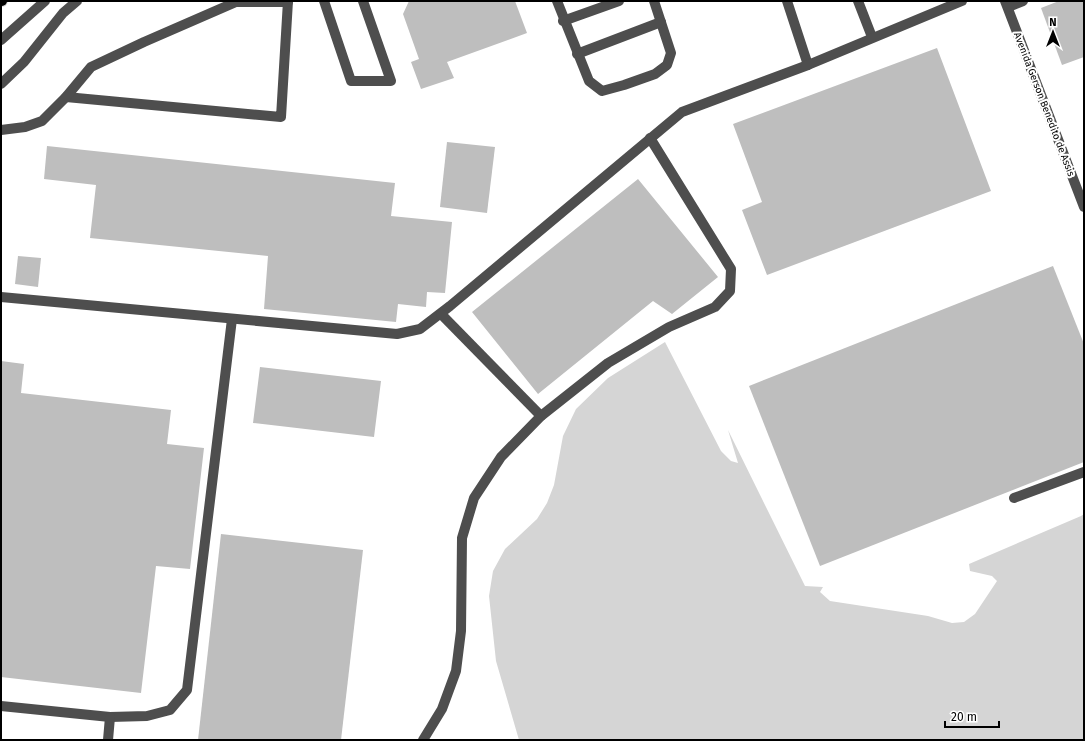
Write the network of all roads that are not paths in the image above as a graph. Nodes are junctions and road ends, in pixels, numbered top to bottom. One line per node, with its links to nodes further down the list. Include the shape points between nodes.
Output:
1 (45, 1): 17 (street)
2 (77, 1): 20 (street, via 63,14 24,62)
3 (363, 1): 12 (street, via 391,82 351,82)
4 (557, 1): 14 (street)
5 (619, 1): 14 (street)
6 (654, 1): 15 (street)
7 (787, 1): 19 (street)
8 (858, 1): 16 (street)
9 (962, 1): 16 (street)
10 (1023, 1): 13 (street)
11 (288, 2): 21 (street, via 236,2 91,67); 21 (street, via 280,117)
12 (327, 2)
13 (1007, 4): 24 (street, Avenida Gerson Benedito de Assis)
14 (563, 21): 18 (street)
15 (661, 22): 18 (street); 18 (street, via 671,53 667,65 655,74 602,91 589,81)
16 (872, 37): 19 (street)
17 (1, 40)
18 (577, 54)
19 (808, 65): 23 (street, via 682,112)
20 (1, 84)
21 (66, 97): 22 (street, via 42,121 26,128)
22 (1, 130)
23 (650, 138): 26 (street); 28 (street, via 731,269 730,291 716,307 669,327 608,363)
24 (1084, 207)
25 (1, 297): 27 (street)
26 (441, 314): 27 (street, via 420,329 397,334); 28 (street)
27 (232, 319): 32 (street, via 188,690 170,710 147,716)
28 (541, 416): 34 (street, via 501,457 474,498 462,538 461,630 456,671 442,709)
29 (1084, 472): 30 (street)
30 (1014, 498)
31 (1, 706): 32 (street)
32 (110, 717): 33 (street)
33 (108, 740)
34 (423, 740)

